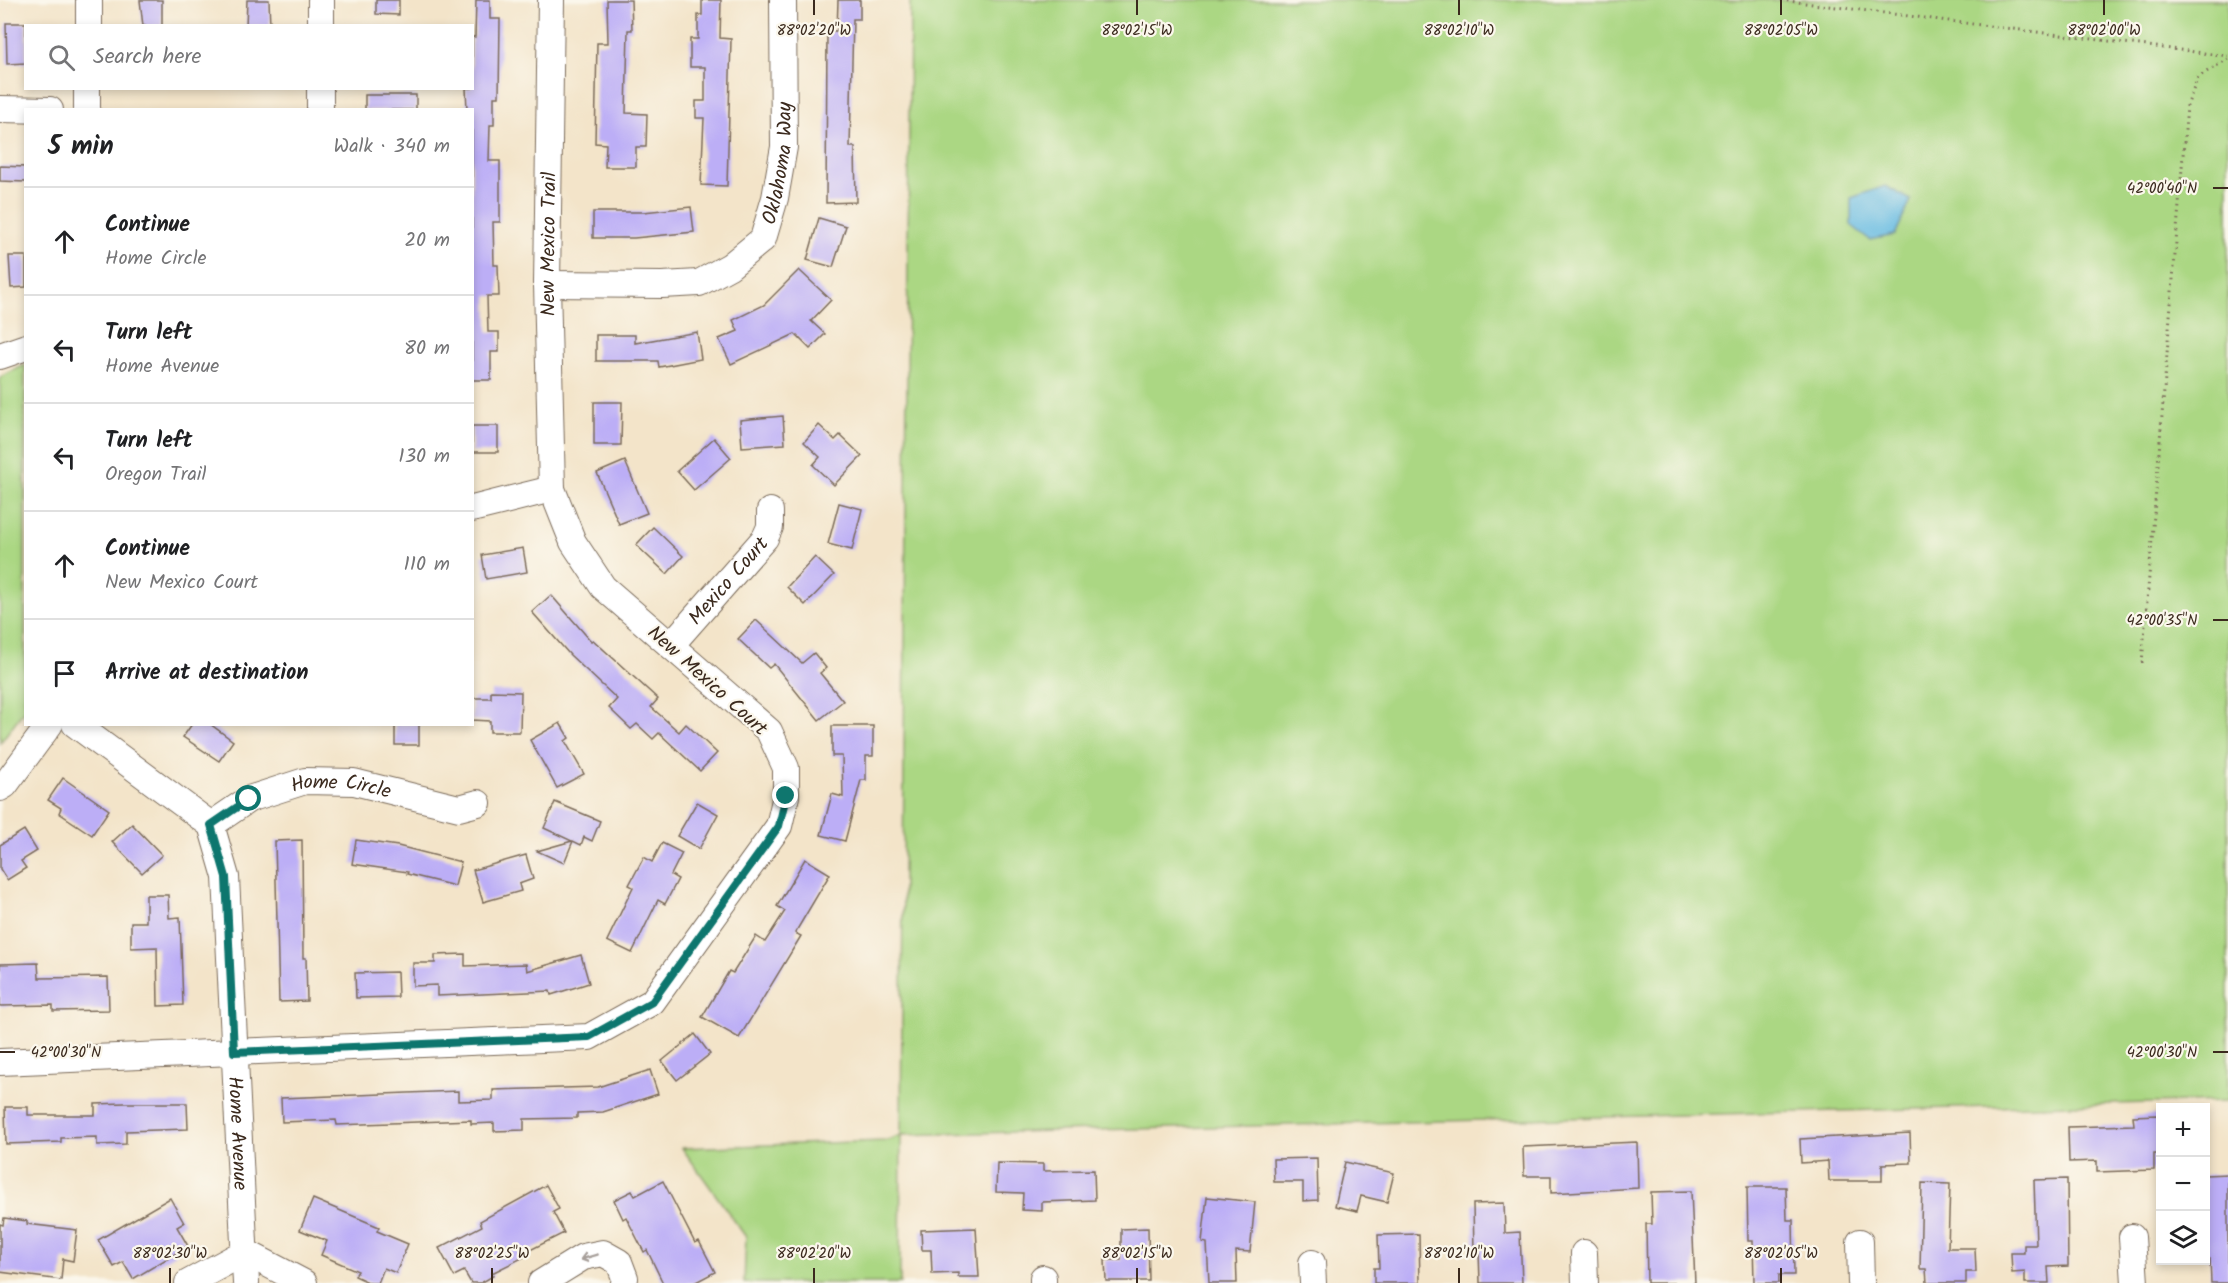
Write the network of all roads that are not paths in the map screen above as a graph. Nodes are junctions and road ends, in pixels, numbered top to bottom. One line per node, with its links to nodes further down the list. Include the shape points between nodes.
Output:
1 (89, 0): 5 (street)
2 (321, 0): 6 (street)
3 (551, 0): 13 (street, New Mexico Trail)
4 (783, 0): 13 (street, Oklahoma Way, via 784,147 776,198 763,239 730,266 699,283)
5 (89, 24)
6 (321, 24)
7 (87, 90): 9 (street)
8 (320, 90): 10 (street)
9 (87, 108)
10 (320, 108)
11 (0, 109): 12 (street)
12 (24, 109)
13 (547, 284): 16 (street, New Mexico Trail)
14 (24, 348): 15 (street)
15 (0, 357)
16 (552, 489): 17 (street); 19 (street, New Mexico Court, via 573,542 603,587)
17 (474, 508)
18 (770, 511): 19 (street, Mexico Court, via 765,538)
19 (672, 645): 25 (street, New Mexico Court, via 769,731 786,768 786,796 779,826 652,1002 589,1037)
20 (49, 726): 22 (street)
21 (78, 726): 24 (street)
22 (0, 788)
23 (478, 803): 24 (street, Home Circle, via 459,808 354,782 305,781 249,799)
24 (211, 825): 25 (street, Home Avenue, via 226,877)
25 (234, 1052): 26 (street); 29 (street, Home Avenue)
26 (0, 1062)
27 (2132, 1237): 38 (street)
28 (1860, 1242): 37 (street)
29 (245, 1252): 31 (street); 32 (street, Home Avenue); 33 (street)
30 (1584, 1252): 36 (street)
31 (188, 1283)
32 (246, 1283)
33 (304, 1283)
34 (541, 1283): 35 (street, one-way to 34, via 619,1262 603,1253 583,1257)
35 (624, 1283)
36 (1585, 1283)
37 (1861, 1283)
38 (2134, 1283)

